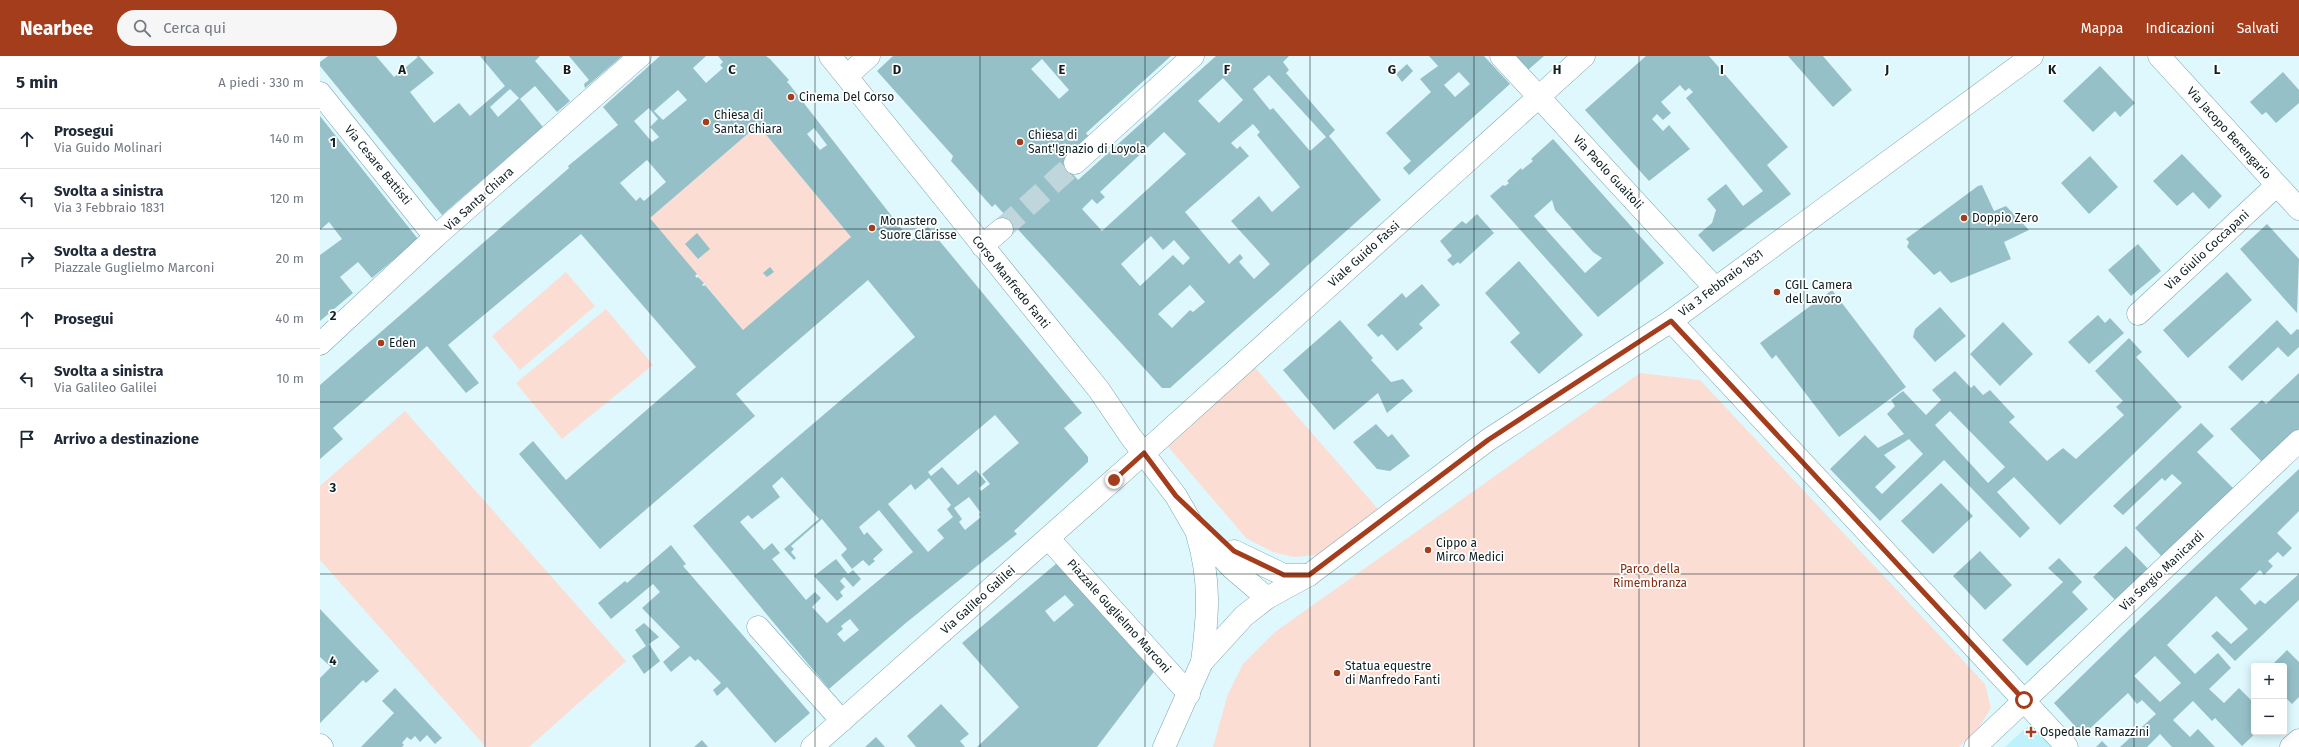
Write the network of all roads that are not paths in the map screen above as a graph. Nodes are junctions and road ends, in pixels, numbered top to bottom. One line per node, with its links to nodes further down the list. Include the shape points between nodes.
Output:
1 (640, 56): 16 (street, Via Santa Chiara)
2 (830, 56): 9 (street, Corso Manfredo Fanti)
3 (869, 56): 9 (street)
4 (1194, 56): 12 (street)
5 (1501, 56): 11 (street, Via Paolo Guaitoli)
6 (1584, 56): 11 (street, Viale Guido Fassi)
7 (2032, 56): 18 (street, Via 3 Febbraio 1831)
8 (2159, 56): 13 (street, Via Jacopo Berengario)
9 (847, 76): 17 (street, Corso Manfredo Fanti)
10 (320, 93): 16 (street, Via Cesare Battisti)
11 (1538, 96): 18 (street, Via Paolo Guaitoli); 23 (street, Viale Guido Fassi)
12 (1074, 163)
13 (2277, 185): 14 (street, Via Jacopo Berengario); 19 (street, Via Giulio Coccapani)
14 (2299, 209)
15 (1002, 229): 17 (street)
16 (435, 237): 21 (street, Via Santa Chiara)
17 (982, 246): 23 (street, Corso Manfredo Fanti, via 1099,390)
18 (1714, 287): 20 (street, Via 3 Febbraio 1831)
19 (2138, 314)
20 (1671, 321): 28 (street, Via 3 Febbraio 1831, via 1488,440); 33 (street)
21 (320, 344)
22 (2299, 441): 33 (street, Via Sergio Manicardi)
23 (1144, 453): 24 (street, Corso Manfredo Fanti); 26 (street, Via Galileo Galilei)
24 (1176, 496): 25 (street); 27 (street)
25 (1196, 529): 29 (street, via 1233,569); 31 (street, via 1205,562 1208,594)
26 (1048, 538): 32 (street, Piazzale Guglielmo Marconi); 34 (street, Via Galileo Galilei)
27 (1234, 551): 28 (street, via 1284,575); 29 (street)
28 (1309, 575): 29 (street, Via 3 Febbraio 1831)
29 (1267, 598): 31 (street, Via 3 Febbraio 1831, via 1244,616)
30 (758, 627): 34 (street)
31 (1202, 662): 32 (street)
32 (1188, 694): 36 (street)
33 (2024, 700): 38 (street, Via Sergio Manicardi); 39 (street)
34 (842, 721): 37 (street, Via Galileo Galilei)
35 (2299, 740): 40 (street)
36 (1167, 744)
37 (812, 747)
38 (1975, 747)
39 (2067, 747)
40 (2291, 747)

